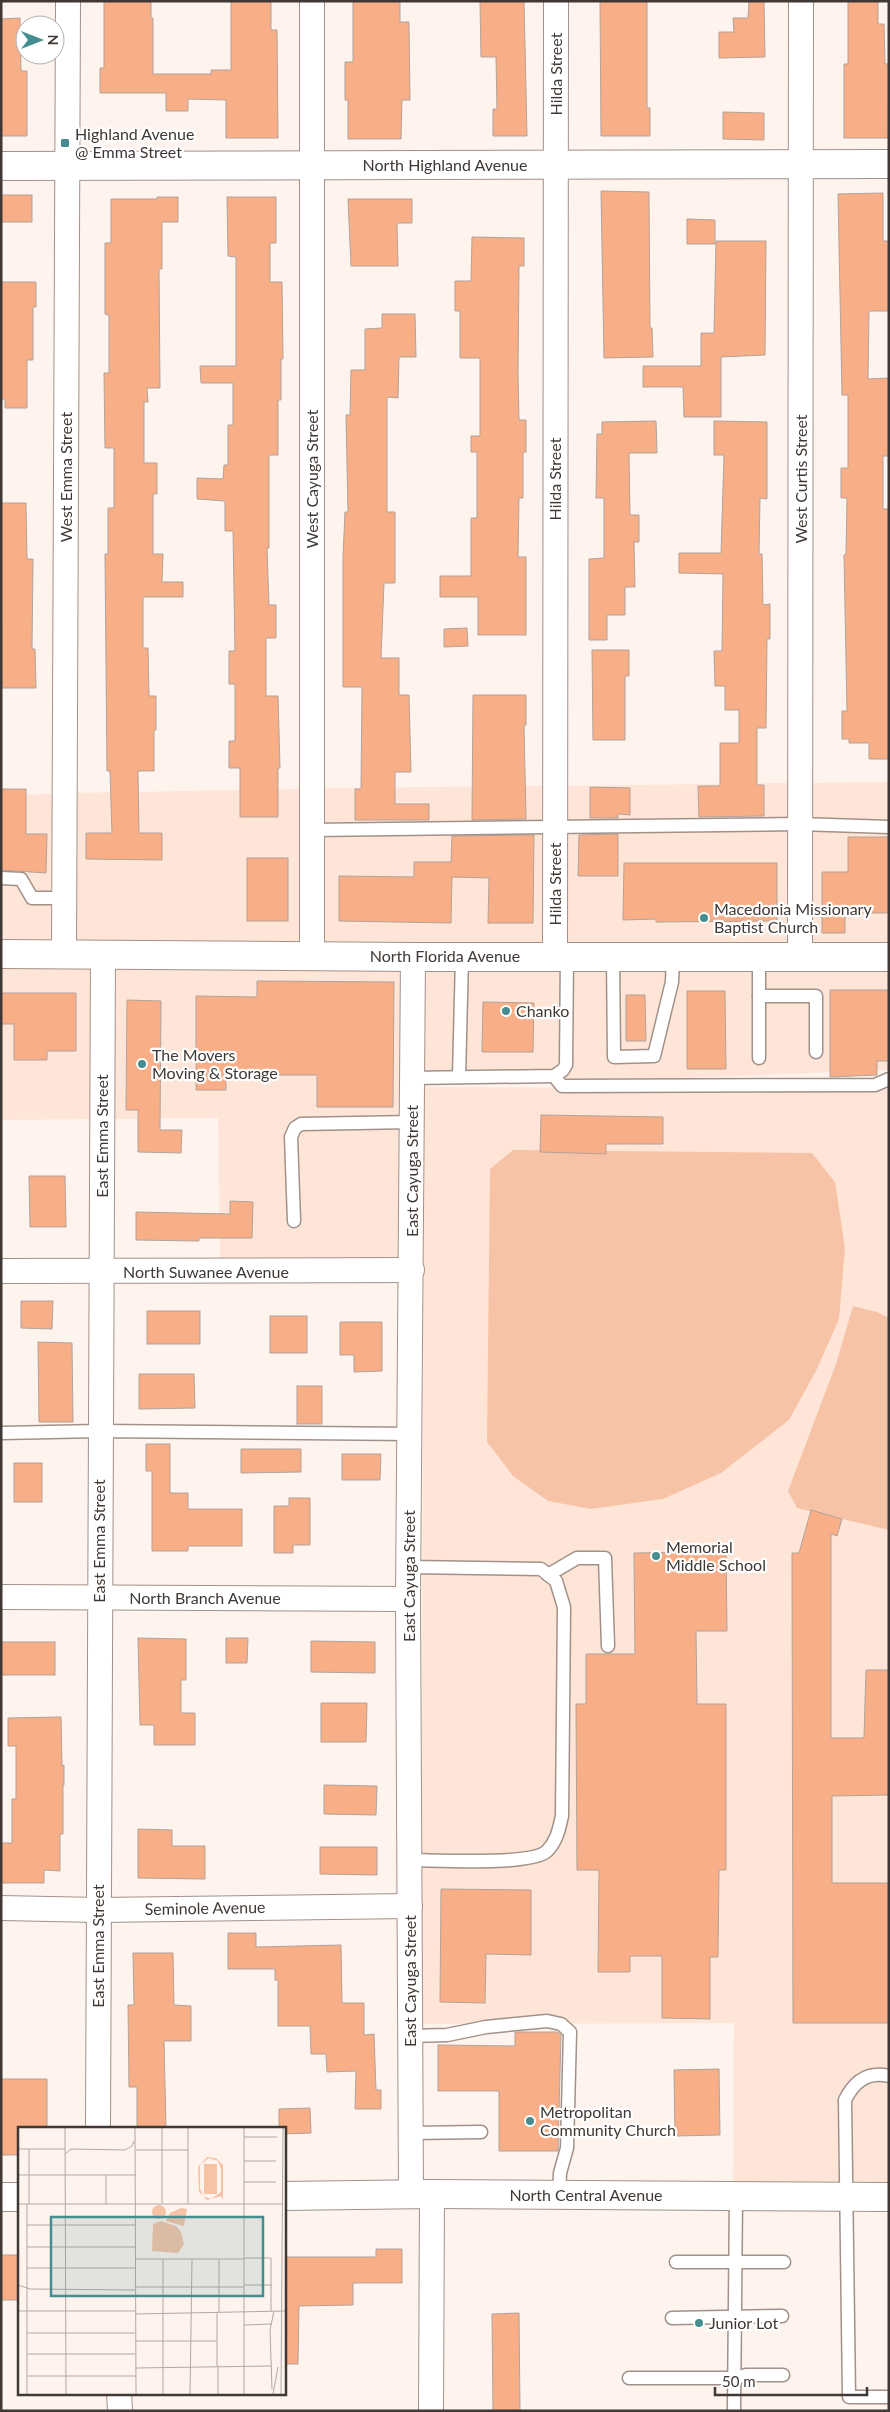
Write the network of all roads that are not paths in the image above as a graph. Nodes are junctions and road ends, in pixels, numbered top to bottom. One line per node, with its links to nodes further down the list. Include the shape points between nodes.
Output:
1 (68, 1): 8 (street, West Emma Street)
2 (312, 1): 5 (street, West Cayuga Street)
3 (556, 1): 9 (street, Hilda Street)
4 (801, 1): 6 (street, West Curtis Street)
5 (312, 164): 8 (main road, North Highland Avenue); 9 (main road, North Highland Avenue); 14 (street, West Cayuga Street)
6 (801, 164): 7 (main road, North Highland Avenue); 9 (main road, North Highland Avenue); 11 (street, West Curtis Street)
7 (889, 164)
8 (66, 165): 10 (main road, North Highland Avenue); 16 (street, West Emma Street)
9 (556, 165): 12 (street, Hilda Street)
10 (1, 166)
11 (800, 824): 12 (lane); 13 (lane); 27 (street, West Curtis Street)
12 (555, 827): 14 (lane); 21 (street, Hilda Street)
13 (889, 827)
14 (312, 830): 20 (street, West Cayuga Street)
15 (1, 878): 16 (lane, via 21,879 32,898)
16 (64, 898): 18 (street, West Emma Street)
17 (1, 954): 18 (main road, North Florida Avenue)
18 (64, 954): 19 (main road, North Florida Avenue)
19 (103, 954): 20 (main road, North Florida Avenue); 40 (street, East Emma Street)
20 (312, 956): 25 (main road, North Florida Avenue)
21 (561, 956): 22 (main road, North Florida Avenue); 26 (main road, North Florida Avenue); 32 (lane, via 566,1065)
22 (613, 956): 23 (main road, North Florida Avenue); 23 (lane, via 614,1057 654,1056 672,982)
23 (673, 956): 24 (main road, North Florida Avenue)
24 (759, 956): 27 (main road, North Florida Avenue); 29 (lane)
25 (413, 957): 26 (main road, North Florida Avenue); 34 (street, East Cayuga Street)
26 (462, 957): 33 (lane)
27 (800, 957): 28 (main road, North Florida Avenue)
28 (889, 957)
29 (759, 996): 30 (lane, via 816,996); 31 (lane)
30 (816, 1052)
31 (759, 1058)
32 (554, 1076): 33 (lane); 35 (lane, via 562,1086 875,1085)
33 (459, 1077): 34 (lane)
34 (412, 1078): 36 (street, East Cayuga Street)
35 (889, 1079)
36 (412, 1122): 37 (lane, via 302,1124 295,1128 291,1137); 38 (street, East Cayuga Street)
37 (294, 1221)
38 (412, 1270): 40 (street, North Suwanee Avenue); 43 (street, East Cayuga Street)
39 (1, 1271): 40 (street, North Suwanee Avenue)
40 (100, 1272): 41 (street, East Emma Street)
41 (100, 1432): 42 (lane); 43 (lane); 47 (street, East Emma Street)
42 (1, 1433)
43 (410, 1434): 44 (street, East Cayuga Street)
44 (409, 1567): 45 (lane, via 522,1567 540,1569); 48 (street, East Cayuga Street)
45 (548, 1575): 49 (lane, via 577,1558 605,1558); 50 (lane, via 556,1581 564,1607 562,1816 556,1839 546,1852 522,1860)
46 (1, 1597): 47 (street, North Branch Avenue)
47 (98, 1598): 48 (street, North Branch Avenue); 53 (street, East Emma Street)
48 (408, 1599): 50 (street, East Cayuga Street)
49 (608, 1646)
50 (410, 1860): 51 (street, East Cayuga Street)
51 (410, 1906): 53 (street, Seminole Avenue); 54 (street, East Cayuga Street)
52 (1, 1908): 53 (street, Seminole Avenue)
53 (98, 1910): 56 (street, East Emma Street)
54 (410, 2036): 58 (street, East Cayuga Street); 60 (lane, via 448,2036 486,2027 547,2021 561,2024 570,2032 567,2148 560,2173)
55 (889, 2076): 65 (lane, via 879,2074 865,2078 852,2086 845,2100)
56 (98, 2127)
57 (481, 2132): 58 (lane)
58 (411, 2133): 59 (street, East Cayuga Street)
59 (422, 2194): 60 (main road, North Central Avenue); 61 (main road, North Central Avenue); 79 (street, East Cayuga Street)
60 (559, 2195): 62 (main road, North Central Avenue)
61 (285, 2196)
62 (736, 2196): 65 (main road, North Central Avenue); 68 (lane)
63 (1, 2197): 64 (main road)
64 (18, 2197)
65 (845, 2197): 66 (main road, North Central Avenue); 77 (lane, via 849,2397)
66 (889, 2197)
67 (676, 2262): 68 (lane)
68 (735, 2262): 69 (lane); 71 (lane)
69 (784, 2262)
70 (782, 2316): 71 (lane)
71 (735, 2317): 72 (lane); 75 (lane)
72 (672, 2318)
73 (783, 2375): 75 (lane)
74 (628, 2378): 75 (lane)
75 (735, 2378): 80 (lane)
76 (120, 2394): 78 (street)
77 (889, 2397)
78 (120, 2411)
79 (431, 2411)
80 (734, 2411)

